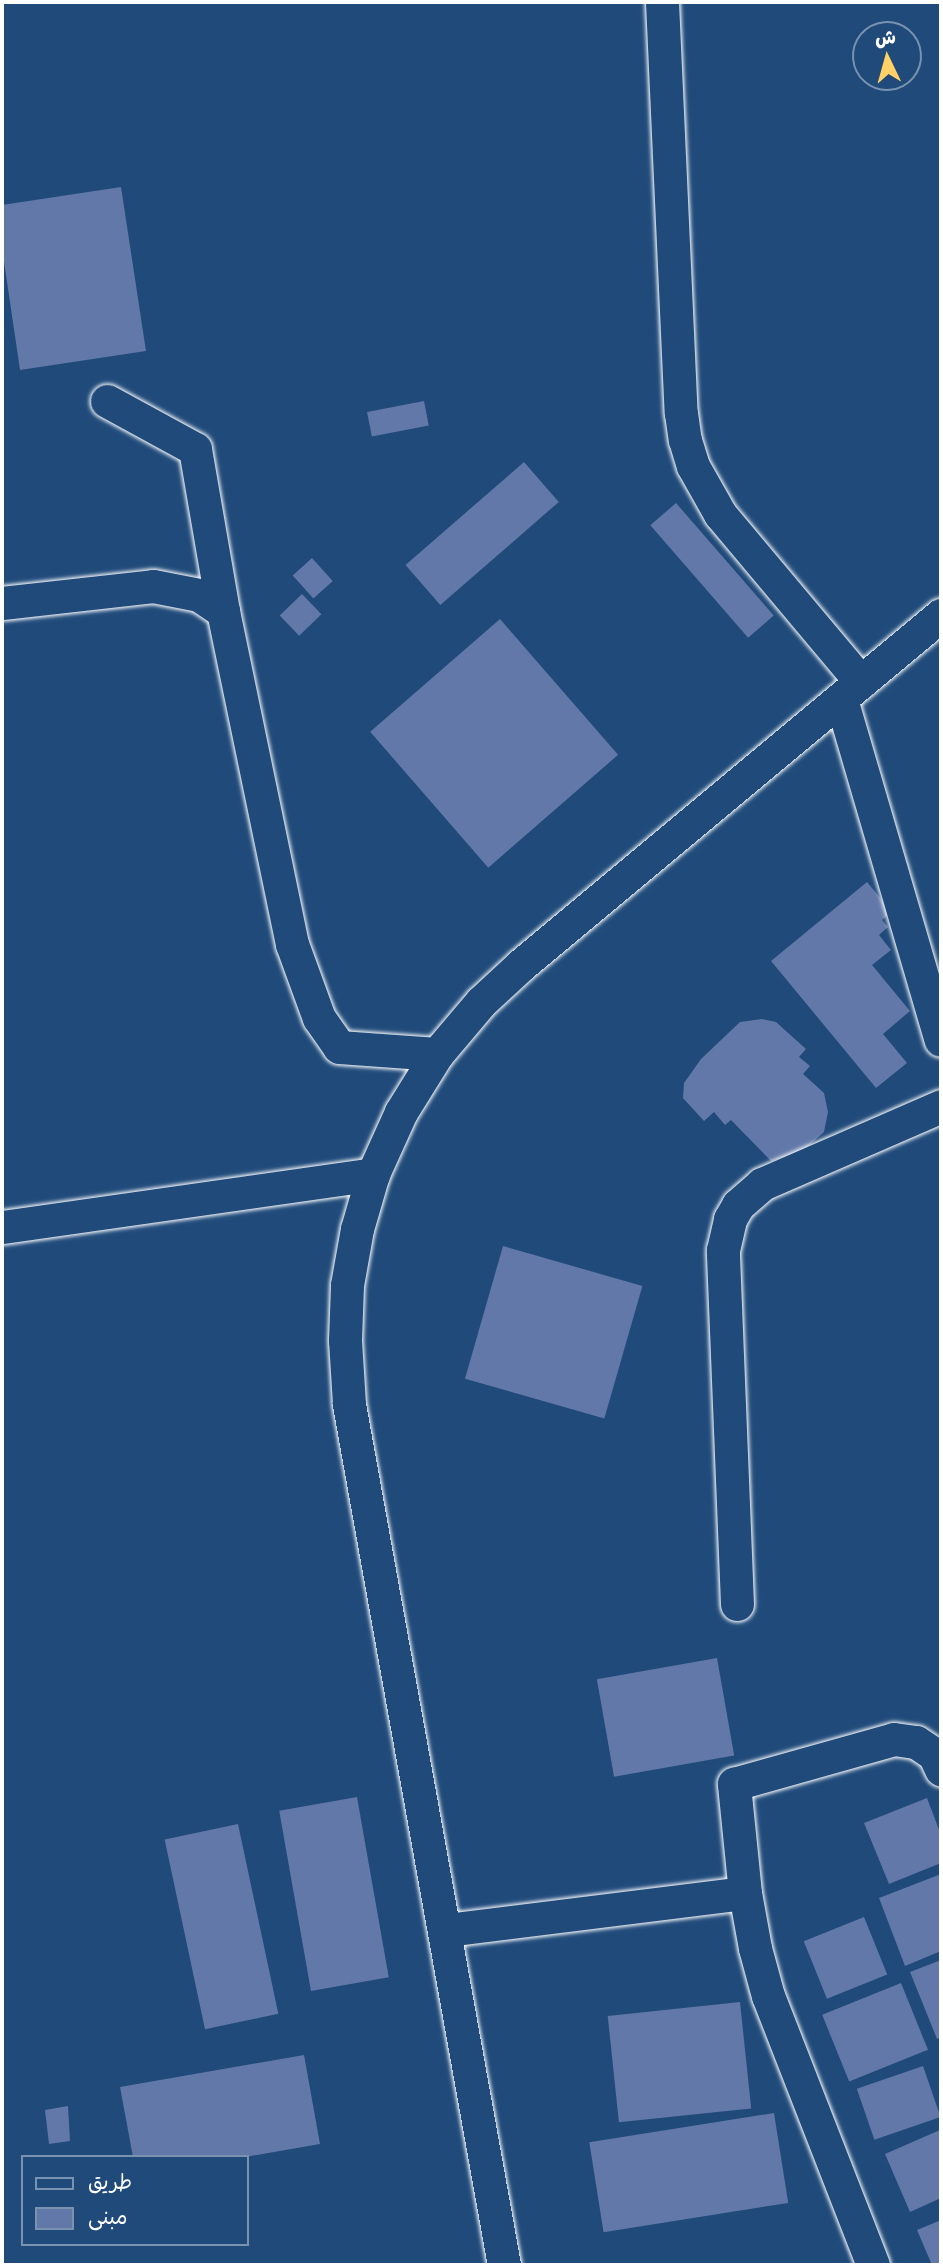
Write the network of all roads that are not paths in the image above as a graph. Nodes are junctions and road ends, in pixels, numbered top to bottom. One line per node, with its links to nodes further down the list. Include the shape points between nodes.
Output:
1 (662, 2): 6 (street, via 685,440 693,466 720,514)
2 (107, 401): 4 (street, via 195,449)
3 (2, 603): 4 (street, via 153,586 199,595)
4 (223, 611): 8 (street, via 292,944 319,1018 339,1047)
5 (941, 615): 6 (street)
6 (851, 690): 7 (street); 8 (street, via 521,965 481,1002)
7 (941, 1040)
8 (437, 1054): 10 (street, via 401,1112)
9 (941, 1106): 12 (street, via 762,1184 738,1205 730,1219 723,1250)
10 (373, 1174): 11 (street); 15 (street, via 356,1229 347,1285 349,1404)
11 (2, 1227)
12 (737, 1604)
13 (941, 1769): 14 (street, via 934,1754 916,1742 894,1739 734,1784)
14 (745, 1894): 15 (street); 17 (street, via 768,1996)
15 (446, 1930): 16 (street)
16 (504, 2265)
17 (873, 2265)

